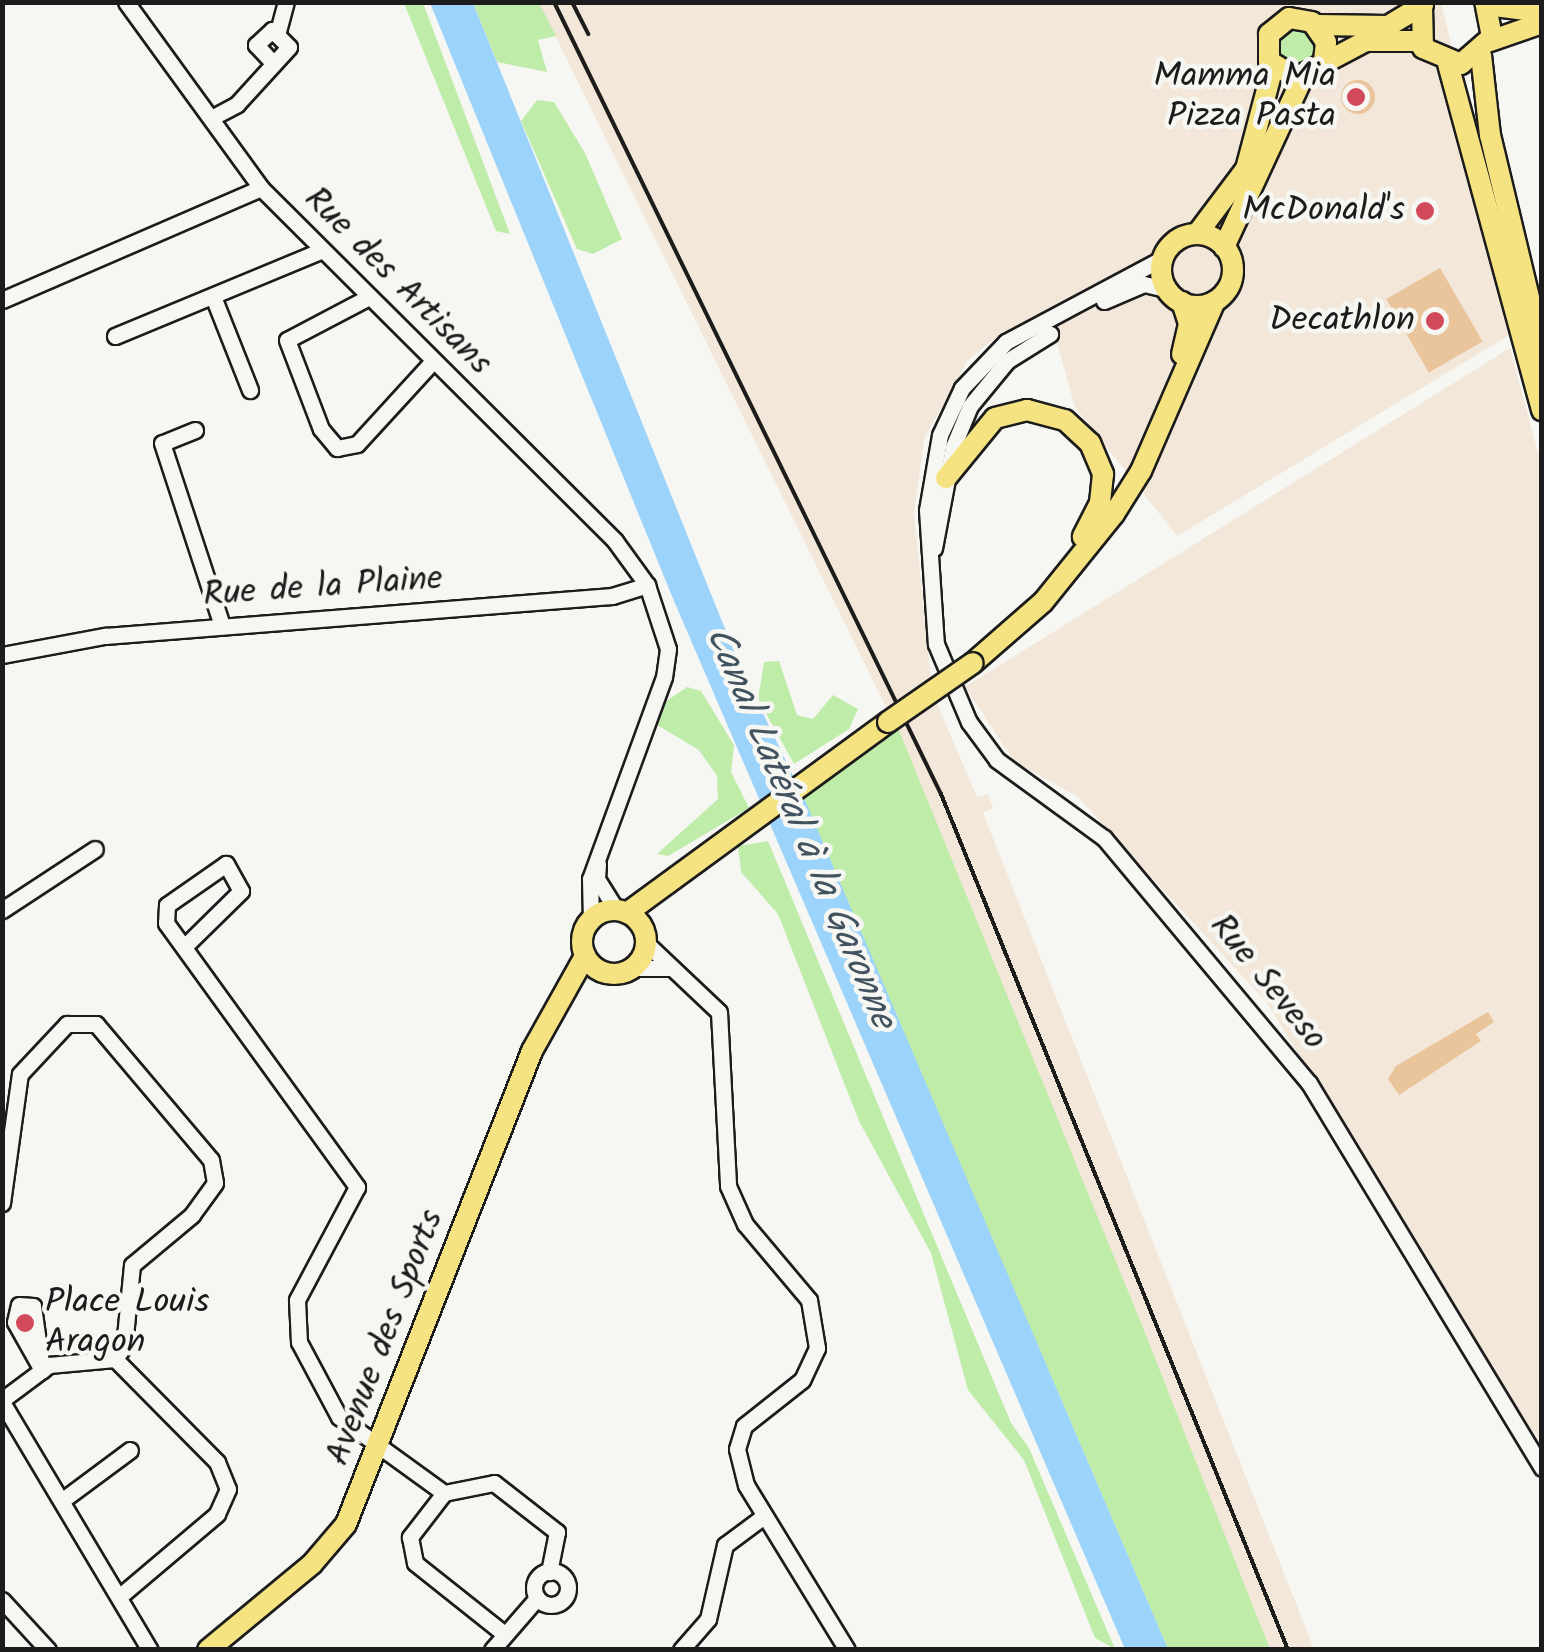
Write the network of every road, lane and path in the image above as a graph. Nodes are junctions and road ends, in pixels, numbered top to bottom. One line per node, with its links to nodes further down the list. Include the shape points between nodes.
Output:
1 (126, 2): 17 (street, Rue des Artisans)
2 (286, 2): 9 (street)
3 (1486, 4): 5 (main road); 11 (main road)
4 (1423, 5): 7 (main road, via 1388,26); 10 (main road)
5 (1542, 12)
6 (1278, 13): 7 (main road); 15 (main road, via 1267,40)
7 (1307, 16): 12 (main road, via 1326,42)
8 (1542, 23): 11 (main road)
9 (277, 35): 13 (street, via 289,47); 13 (street, via 272,30 256,45)
10 (1419, 41): 12 (main road, via 1383,38); 14 (main road)
11 (1485, 48): 14 (main road); 29 (main road, via 1490,135)
12 (1324, 61): 16 (main road)
13 (273, 62): 17 (street, via 237,104)
14 (1448, 64): 32 (main road)
15 (1273, 67): 16 (main road); 19 (main road, via 1246,169)
16 (1303, 77): 20 (main road)
17 (213, 117): 18 (street, Rue des Artisans)
18 (261, 188): 21 (street, Rue des Artisans); 26 (street)
19 (1196, 234): 20 (main road); 22 (main road, via 1176,241)
20 (1224, 246): 27 (main road, via 1232,278)
21 (320, 251): 24 (street); 25 (street, Rue des Artisans)
22 (1163, 258): 23 (main road); 36 (street, Rue Seveso, via 1006,342 970,376 933,462)
23 (1174, 296): 27 (main road); 34 (street, Rue Seveso, via 1128,288 1006,362 970,406); 35 (main road, via 1189,324 1181,358)
24 (214, 298): 28 (street); 31 (street)
25 (366, 298): 30 (street, Rue des Artisans); 30 (street, via 287,340 321,428 337,448 357,444)
26 (2, 300)
27 (1216, 301): 35 (main road, via 1142,472)
28 (114, 336)
29 (1542, 352)
30 (433, 361): 37 (street, Rue des Artisans, via 615,540)
31 (250, 390)
32 (1542, 410)
33 (195, 430): 39 (street, via 162,443)
34 (946, 478): 36 (street, Rue Seveso); 38 (main road, via 980,428 1010,413 1047,412 1090,443 1103,474 1100,503)
35 (1114, 514): 38 (main road)
36 (928, 571): 59 (street, Rue Seveso, via 936,644 981,741 1104,838 1290,1056)
37 (647, 585): 39 (street, Rue de la Plaine, via 612,596); 42 (street, Rue des Artisans, via 668,649 664,677)
38 (1042, 602): 43 (main road, bridge, via 973,664)
39 (222, 626): 40 (street, Rue de la Plaine)
40 (2, 655)
41 (95, 850): 44 (street)
42 (599, 861): 45 (street, via 598,880); 46 (street, Rue des Artisans, via 588,895)
43 (660, 890): 45 (main road); 47 (main road)
44 (2, 910)
45 (621, 912): 46 (main road); 47 (main road)
46 (592, 919): 49 (main road, via 582,936)
47 (644, 936): 50 (main road); 51 (street)
48 (184, 946): 48 (street, via 166,923 167,904 226,864 240,892); 57 (street, via 357,1188 308,1275 296,1320 299,1342 339,1417)
49 (584, 956): 52 (main road); 53 (main road, Avenue des Sports)
50 (632, 968): 51 (street); 52 (main road)
51 (671, 968): 62 (street, via 710,996 719,1012 728,1186 745,1224 809,1300 816,1325 817,1348 802,1380 739,1436 738,1466)
52 (603, 973): 53 (main road, Avenue des Sports)
53 (560, 1004): 57 (main road, Avenue des Sports, via 532,1051)
54 (2, 1203): 55 (street, via 20,1074 67,1024 96,1024 211,1160 216,1183 192,1215 132,1265 124,1346)
55 (115, 1359): 56 (street, via 42,1370); 64 (street, via 217,1462 228,1489 217,1514)
56 (2, 1401): 61 (street)
57 (382, 1443): 60 (street); 70 (main road, Avenue des Sports, via 346,1524 312,1564)
58 (130, 1450): 61 (street)
59 (1542, 1468)
60 (444, 1493): 63 (street, via 494,1484 557,1532); 67 (street, via 408,1551)
61 (64, 1499): 64 (street)
62 (764, 1516): 72 (street, via 725,1544 708,1619); 73 (street)
63 (549, 1572): 65 (street, via 532,1589); 65 (street, via 571,1584 552,1609)
64 (120, 1596): 69 (street)
65 (538, 1598): 67 (street)
66 (2, 1600): 68 (street)
67 (504, 1633): 71 (street)
68 (48, 1650)
69 (150, 1650)
70 (208, 1650)
71 (492, 1650)
72 (682, 1650)
73 (848, 1650)

